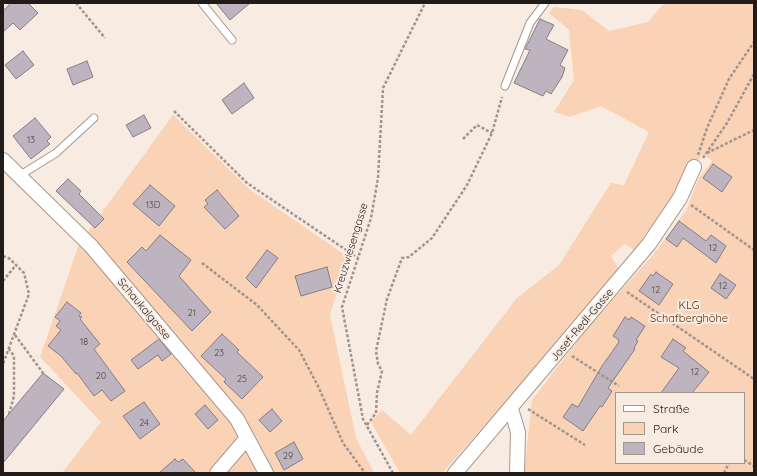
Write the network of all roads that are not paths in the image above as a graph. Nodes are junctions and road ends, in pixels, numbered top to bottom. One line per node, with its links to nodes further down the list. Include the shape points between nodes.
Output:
1 (202, 3): 3 (lane)
2 (546, 3): 4 (lane, via 530,24)
3 (232, 40)
4 (505, 86)
5 (94, 118): 8 (lane, via 56,152)
6 (3, 160): 8 (street, Schaukalgasse)
7 (694, 167): 9 (street, Josef-Redl-Gasse, via 680,198 649,244)
8 (19, 176): 10 (street, Schaukalgasse, via 91,246 237,419)
9 (511, 409): 13 (street, Josef-Redl-Gasse); 14 (street, via 518,432)
10 (247, 438): 11 (street); 12 (street, Schaukalgasse)
11 (217, 473)
12 (266, 473)
13 (455, 473)
14 (517, 473)

